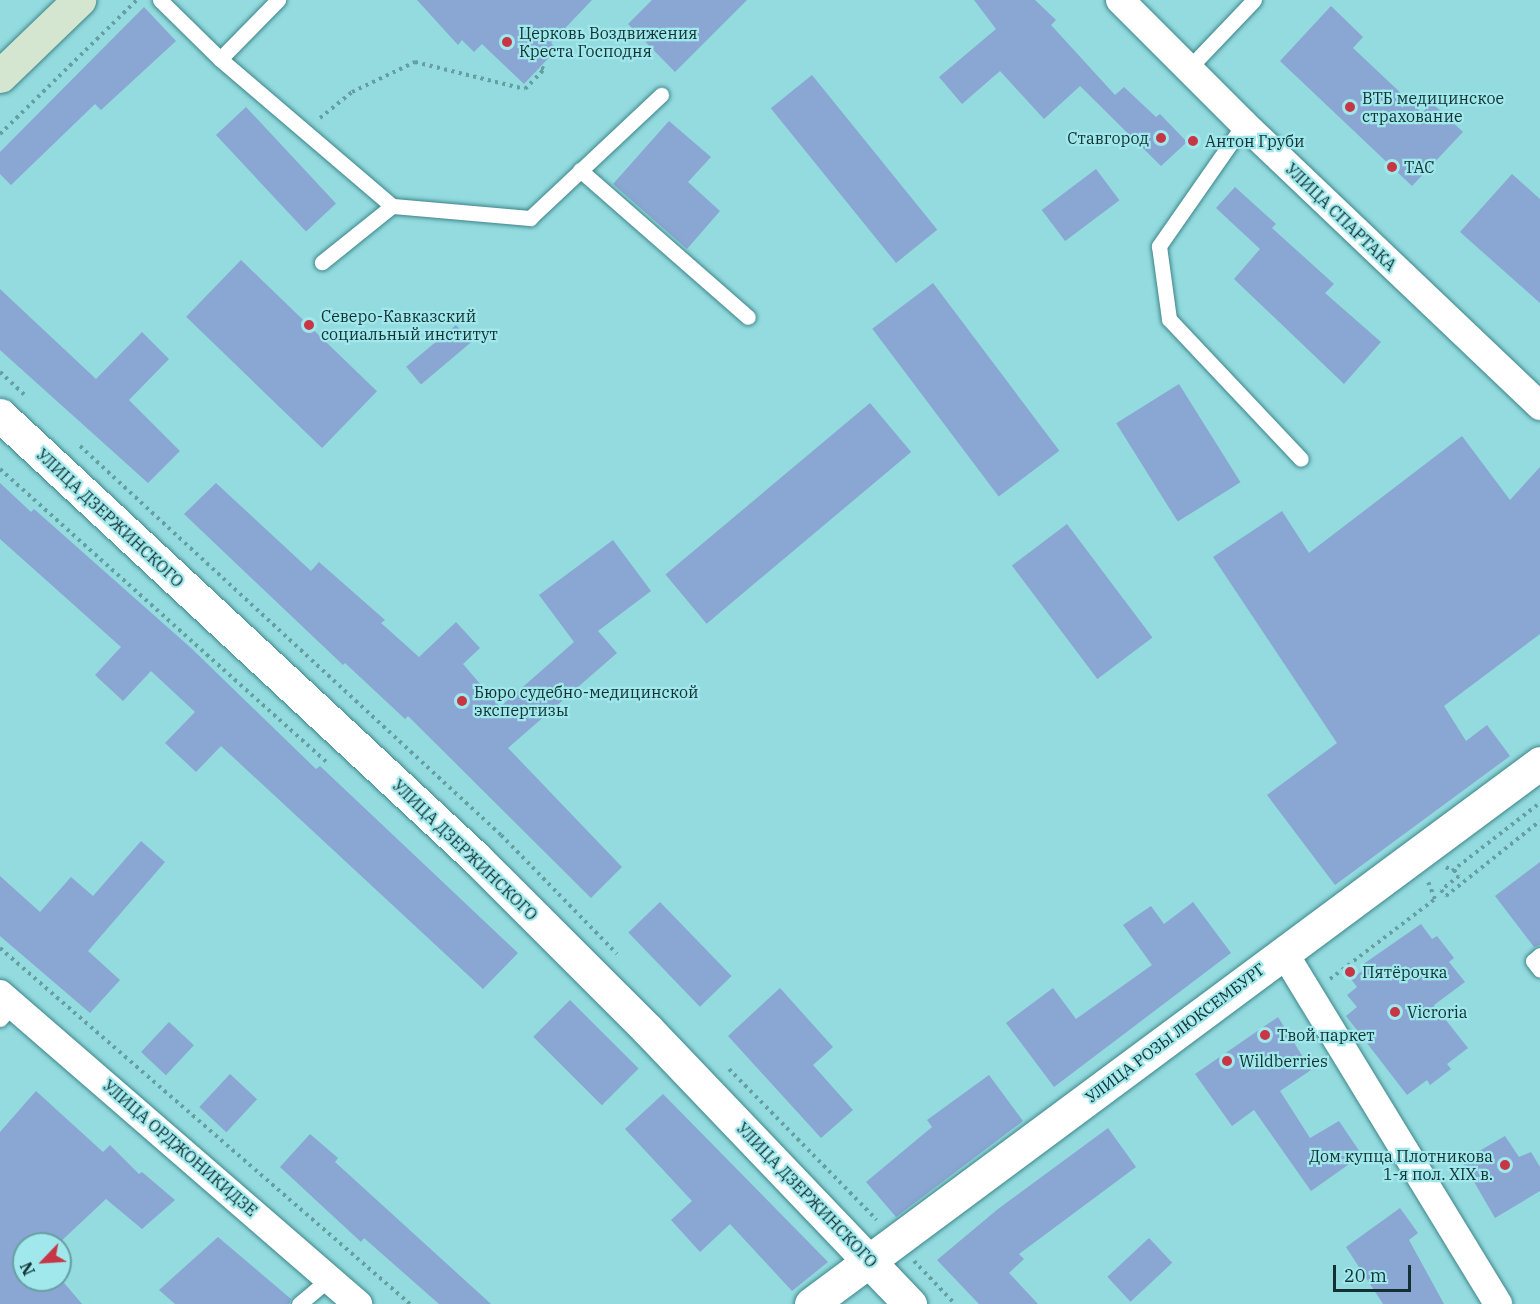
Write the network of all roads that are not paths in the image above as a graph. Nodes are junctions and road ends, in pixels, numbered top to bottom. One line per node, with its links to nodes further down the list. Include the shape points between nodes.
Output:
1 (79, 0): 8 (main road)
2 (160, 0): 6 (lane)
3 (278, 0): 6 (lane)
4 (1120, 0): 7 (street, УЛИЦА СПАРТАКА)
5 (1254, 0): 7 (lane)
6 (220, 59): 12 (lane)
7 (1189, 68): 10 (street, УЛИЦА СПАРТАКА)
8 (0, 76)
9 (661, 95): 11 (lane)
10 (1244, 124): 15 (street, УЛИЦА СПАРТАКА); 17 (lane, via 1159,246 1169,319)
11 (580, 170): 12 (lane, via 530,218); 14 (lane)
12 (392, 206): 13 (lane)
13 (322, 262)
14 (748, 317)
15 (1540, 406)
16 (0, 416): 23 (street, УЛИЦА ДЗЕРЖИНСКОГО, via 476,858)
17 (1300, 459)
18 (1540, 763): 19 (street, УЛИЦА РОЗЫ ЛЮКСЕМБУРГ)
19 (1284, 952): 23 (street, УЛИЦА РОЗЫ ЛЮКСЕМБУРГ); 29 (street)
20 (1540, 955): 21 (lane, via 1533,961)
21 (1540, 970)
22 (4, 1006): 24 (street, УЛИЦА ОРДЖОНИКИДЗЕ)
23 (870, 1260): 27 (street, УЛИЦА РОЗЫ ЛЮКСЕМБУРГ); 28 (street, УЛИЦА ДЗЕРЖИНСКОГО)
24 (329, 1279): 25 (lane); 26 (street, УЛИЦА ОРДЖОНИКИДЗЕ)
25 (299, 1304)
26 (358, 1304)
27 (811, 1304)
28 (910, 1304)
29 (1498, 1304)

